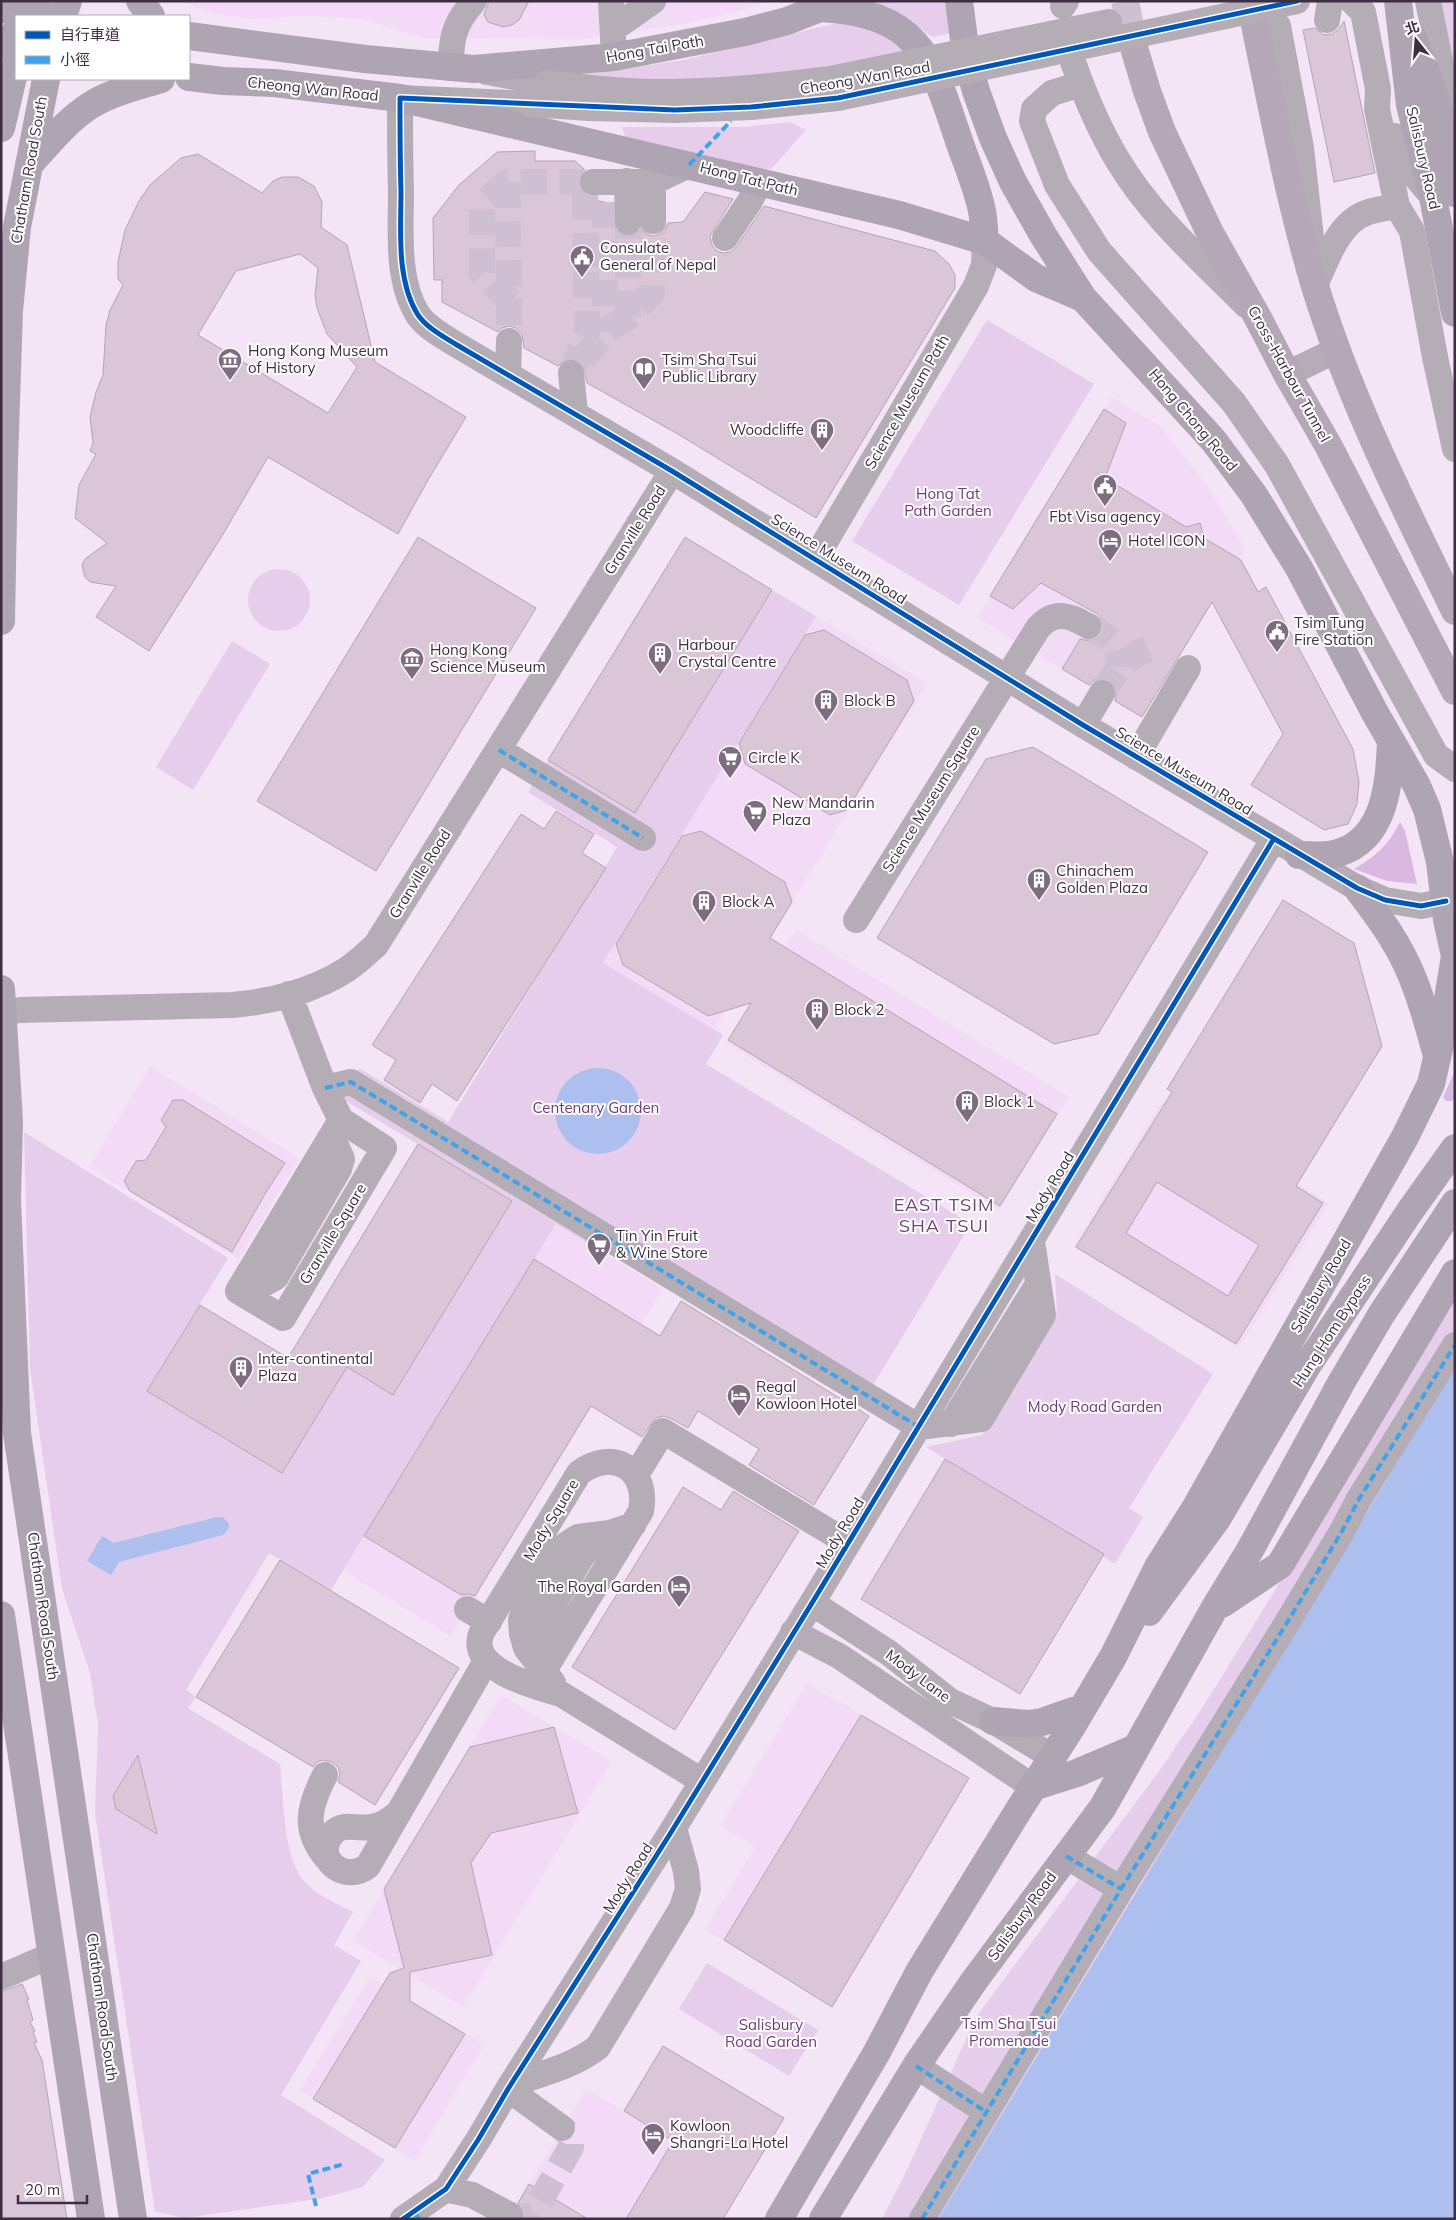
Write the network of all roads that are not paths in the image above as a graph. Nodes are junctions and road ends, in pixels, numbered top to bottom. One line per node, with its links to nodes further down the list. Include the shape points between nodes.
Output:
1 (68, 1): 14 (main road)
2 (140, 1): 15 (main road)
3 (474, 1): 23 (street, via 457,24 451,47)
4 (611, 1): 18 (street)
5 (653, 1): 18 (street)
6 (959, 1): 40 (main road, Hong Chong Road, via 966,55 993,138 1043,235)
7 (1214, 1): 23 (street, Cheong Wan Road, bridge, via 793,84 672,92 603,90)
8 (1297, 1): 28 (street, Cheong Wan Road, bridge, via 838,98 751,107 675,110)
9 (1352, 1): 27 (street, via 1363,12)
10 (1399, 1): 35 (main road, Salisbury Road, via 1437,103)
11 (1428, 1): 30 (street)
12 (825, 4): 21 (main road, Hong Tai Path, via 787,21 745,32); 38 (main road, via 882,19 917,44 926,55 936,74 979,200)
13 (1, 9): 16 (main road)
14 (63, 15)
15 (150, 15)
16 (15, 24)
17 (1266, 25): 39 (highway, via 1285,174)
18 (613, 29): 21 (street)
19 (190, 36): 23 (main road, Cheong Wan Road)
20 (1135, 51): 42 (highway, Cross-Harbour Tunnel, via 1162,132 1210,233)
21 (614, 57): 23 (main road, Hong Tai Path)
22 (15, 60): 29 (main road)
23 (462, 69)
24 (190, 77): 28 (main road, Cheong Wan Road)
25 (46, 80): 32 (main road, Chatham Road South)
26 (158, 80): 32 (main road, via 92,104)
27 (1378, 89): 35 (street, via 1388,108 1400,157); 36 (street, via 1377,109)
28 (400, 98): 31 (main road, Hong Tat Path); 45 (street, Science Museum Road, via 402,242 412,304 419,316 437,332)
29 (1, 128)
30 (1455, 136)
31 (689, 164): 33 (street); 34 (main road, Hong Tat Path)
32 (28, 166): 53 (main road, Chatham Road South, via 17,227 9,311)
33 (653, 182): 33 (street, via 640,222 608,187)
34 (759, 183): 37 (street); 38 (main road, Hong Tat Path, via 899,215)
35 (1444, 195): 41 (main road, Salisbury Road, via 1448,276)
36 (1397, 206): 39 (street, via 1365,213 1348,224 1338,237); 49 (street, via 1412,231)
37 (725, 238)
38 (985, 241): 40 (main road, Hong Tat Path, via 1036,278); 51 (street, Science Museum Path, via 984,265 976,286)
39 (1315, 285): 44 (highway)
40 (1084, 298): 60 (main road, Hong Chong Road, via 1214,441 1254,495 1299,568)
41 (1455, 313)
42 (1258, 318): 47 (highway, Cross-Harbour Tunnel); 63 (street, via 1138,190 1114,154 1077,73 1034,109 1032,121 1057,185 1099,251 1234,403 1277,465 1436,755)
43 (509, 341): 45 (street)
44 (1337, 350): 47 (street); 52 (highway, via 1367,426)
45 (508, 374): 48 (street, Science Museum Road)
46 (571, 374): 48 (street)
47 (1287, 374): 57 (highway, Cross-Harbour Tunnel, via 1328,445)
48 (575, 414): 50 (street, Science Museum Road)
49 (1455, 449)
50 (672, 472): 51 (street, Science Museum Road); 61 (street, Granville Road)
51 (815, 559): 56 (street, Science Museum Road)
52 (1455, 611)
53 (1, 621)
54 (1088, 626): 56 (street, Science Museum Square, via 1064,615 1045,620)
55 (1188, 668): 62 (street)
56 (1007, 678): 59 (street, Science Museum Road); 71 (street, Science Museum Square)
57 (1455, 691)
58 (1102, 693): 59 (street)
59 (1084, 725): 62 (street, Science Museum Road)
60 (1391, 742): 64 (main road, Hong Chong Road); 68 (main road, via 1385,791 1374,828 1348,849 1336,854)
61 (499, 750): 66 (street); 73 (street, Granville Road, via 376,945 335,977)
62 (1136, 756): 67 (street, Science Museum Road)
63 (1455, 769)
64 (1427, 809): 65 (main road); 70 (main road, Hong Chong Road)
65 (1455, 834)
66 (643, 838)
67 (1273, 840): 68 (street, Science Museum Road); 80 (street, Mody Road)
68 (1299, 855): 69 (street, Science Museum Road)
69 (1357, 888): 70 (street, Science Museum Road, via 1385,900 1421,906); 75 (main road, via 1384,922 1404,958)
70 (1450, 900): 72 (main road, Salisbury Road, via 1447,920)
71 (856, 920)
72 (1455, 956): 75 (main road, Salisbury Road)
73 (289, 994): 74 (street, Granville Road, via 261,1003 232,1005 20,1010); 76 (street, Granville Square)
74 (2, 1005): 83 (main road, Chatham Road South, via 9,1121)
75 (1438, 1056): 93 (main road, Salisbury Road, via 1431,1084 1405,1137 1196,1507 1158,1567)
76 (326, 1088): 77 (street, Granville Square); 84 (street, via 351,1082)
77 (337, 1129): 77 (street, Granville Square, via 384,1148 283,1318 238,1291)
78 (1455, 1148): 86 (main road, Hung Hom Bypass, via 1307,1366)
79 (1455, 1202): 90 (main road, Salisbury Road, via 1340,1384 1250,1550)
80 (1032, 1241): 84 (street, Mody Road); 84 (street, via 1038,1284 951,1424)
81 (1455, 1273): 90 (main road, Salisbury Road, via 1280,1565)
82 (1455, 1345): 109 (street, via 1359,1499 1286,1626)
83 (7, 1356): 120 (main road, Chatham Road South)
84 (919, 1427): 88 (street, Mody Road)
85 (636, 1475): 87 (street, via 642,1486 641,1511); 88 (street, via 663,1431); 94 (street, Mody Square, via 614,1462 601,1461 579,1473 478,1616 479,1650)
86 (1217, 1518): 93 (main road, Salisbury Road, via 1178,1575)
87 (622, 1529): 95 (street); 95 (street, via 578,1537 561,1548 521,1620 526,1648)
88 (848, 1544): 89 (street, Mody Road)
89 (812, 1603): 92 (street, Mody Road); 99 (street, Mody Lane, via 889,1653 950,1701)
90 (1214, 1608): 100 (main road, Salisbury Road)
91 (1, 1615): 98 (main road)
92 (793, 1632): 103 (street, Mody Road); 104 (street, Mody Lane, via 838,1656)
93 (1113, 1657): 97 (main road, Salisbury Road)
94 (486, 1661): 96 (street, via 534,1686); 105 (street, via 426,1742)
95 (539, 1666): 96 (street)
96 (561, 1694): 103 (street)
97 (1082, 1708): 99 (main road, via 1042,1722); 101 (main road, Salisbury Road)
98 (8, 1712): 110 (main road)
99 (992, 1721): 101 (street, Mody Lane)
100 (1136, 1748): 104 (main road); 107 (main road, Salisbury Road, via 1102,1807)
101 (1053, 1757): 104 (main road, Salisbury Road)
102 (325, 1775): 108 (street, via 314,1797 310,1826 320,1852)
103 (702, 1780): 106 (street, Mody Road)
104 (1033, 1787): 121 (main road, Salisbury Road, via 919,1972 878,2052)
105 (398, 1813): 108 (street, via 381,1825 366,1828 346,1826 333,1832 326,1845); 108 (street, via 363,1870 345,1873)
106 (674, 1828): 113 (street, Mody Road); 113 (street, via 688,1888 682,1908 598,2047 587,2056)
107 (1066, 1856): 109 (street); 112 (main road, Salisbury Road)
108 (330, 1862)
109 (1121, 1889): 114 (street)
110 (52, 1955): 111 (street); 119 (main road)
111 (1, 1977)
112 (916, 2066): 114 (street); 122 (main road, Salisbury Road)
113 (510, 2086): 115 (street); 116 (street, Mody Road)
114 (986, 2112): 123 (street)
115 (562, 2128)
116 (446, 2189): 117 (street, via 472,2195); 118 (street, Mody Road)
117 (510, 2215)
118 (412, 2217)
119 (91, 2219)
120 (133, 2219)
121 (779, 2219)
122 (823, 2219)
123 (922, 2219)

